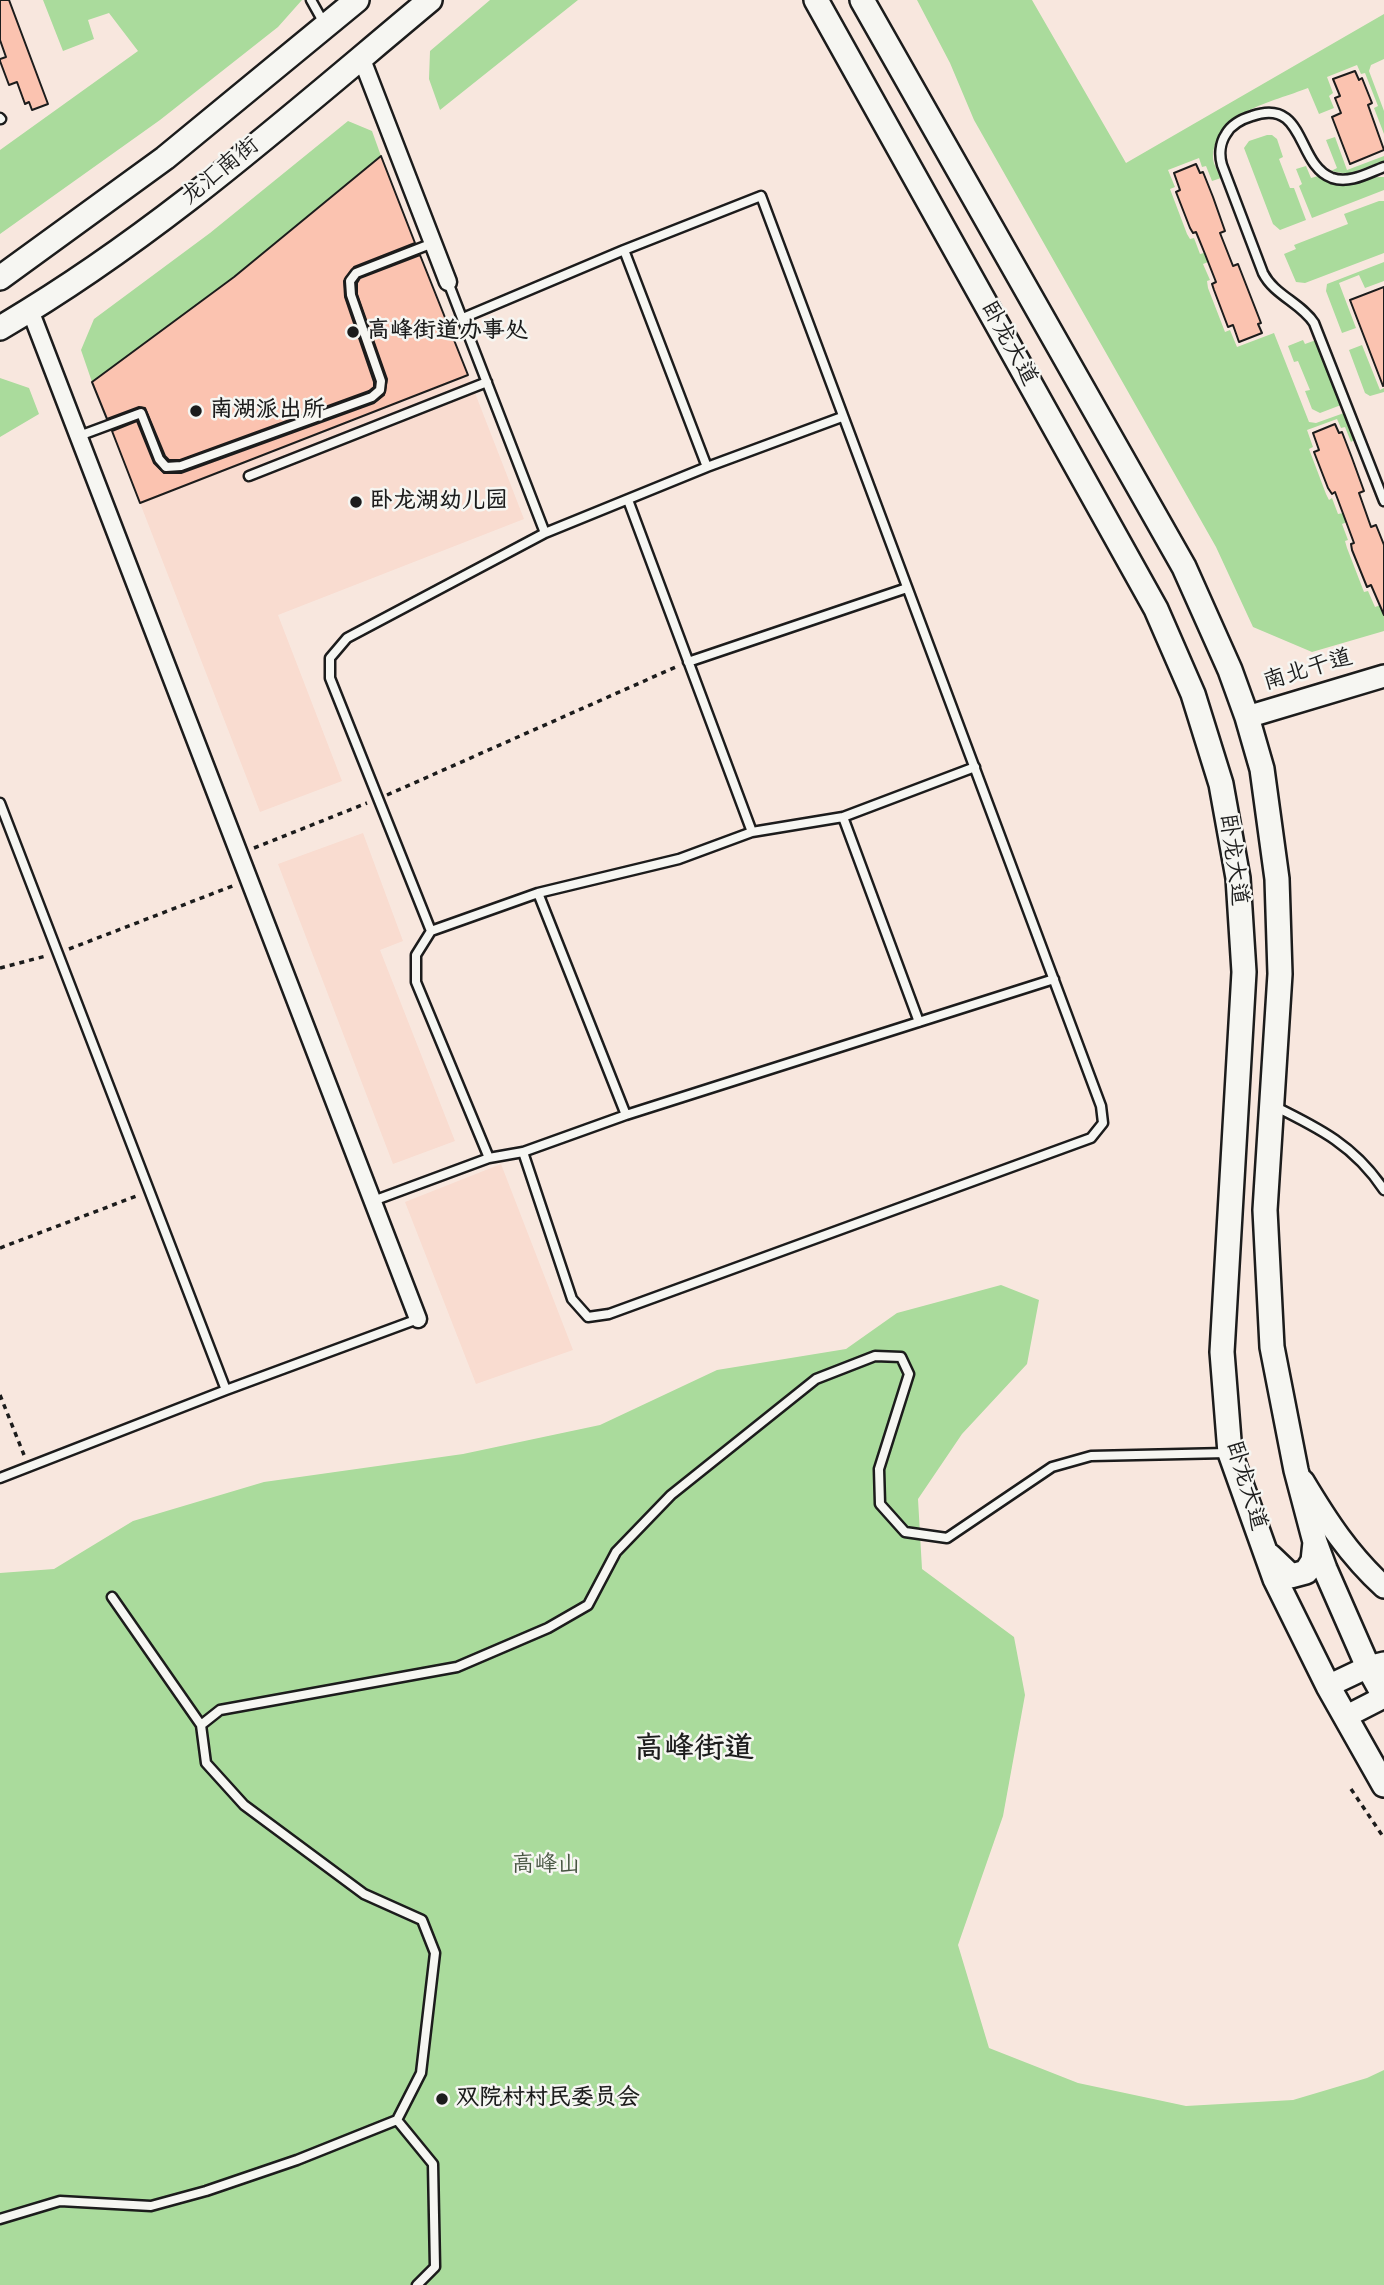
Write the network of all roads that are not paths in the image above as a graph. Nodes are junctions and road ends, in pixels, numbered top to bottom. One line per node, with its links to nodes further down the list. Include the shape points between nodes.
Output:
1 (311, 0): 6 (lane)
2 (357, 0): 6 (main road, 龙汇南街)
3 (430, 0): 7 (main road, 龙汇南街)
4 (816, 0): 44 (main road, 卧龙大道, via 1156,609 1193,694 1221,784 1238,878 1244,972 1222,1352)
5 (862, 0): 27 (main road, 卧龙大道, via 1184,567)
6 (326, 27): 11 (main road, 龙汇南街, via 165,158)
7 (361, 57): 9 (street); 13 (main road, 龙汇南街, via 194,194)
8 (1384, 169): 22 (lane, via 1349,179 1325,175 1311,161 1294,125 1270,113 1240,121 1226,133 1221,146 1222,165 1263,273 1272,287 1314,323)
9 (433, 243): 12 (street); 18 (lane, via 356,273 349,281 381,381 380,390 372,397 181,466 166,467 159,459 141,413)
10 (624, 250): 14 (lane); 17 (lane, via 761,196); 19 (lane)
11 (0, 278)
12 (448, 282): 14 (lane)
13 (30, 310): 15 (main road, 龙汇南街); 18 (street)
14 (463, 318): 16 (lane)
15 (0, 328)
16 (487, 382): 20 (lane); 23 (lane)
17 (842, 417): 19 (lane); 24 (lane)
18 (79, 436): 41 (street)
19 (707, 467): 21 (lane)
20 (249, 476)
21 (628, 500): 23 (lane); 25 (lane)
22 (1384, 501)
23 (544, 533): 33 (lane, via 347,638 330,658 330,678)
24 (906, 588): 25 (lane); 28 (lane)
25 (688, 662): 31 (lane)
26 (1384, 676): 27 (street, 南北干道)
27 (1247, 717): 36 (main road, 卧龙大道, via 1262,769 1277,879 1280,974)
28 (975, 767): 30 (lane); 34 (lane)
29 (0, 803): 43 (lane)
30 (843, 817): 31 (lane); 35 (lane)
31 (752, 832): 32 (lane, via 679,859)
32 (538, 893): 33 (lane); 37 (lane)
33 (431, 930): 39 (lane, via 416,955 416,982)
34 (1054, 979): 35 (lane); 38 (lane, via 1101,1106 1102,1122 1091,1138 609,1314 588,1317 572,1299)
35 (919, 1022): 37 (lane)
36 (1271, 1104): 40 (lane, via 1327,1132 1372,1171); 45 (main road, 卧龙大道, via 1265,1210 1272,1348)
37 (626, 1115): 38 (lane)
38 (523, 1152): 39 (lane)
39 (489, 1158): 41 (lane)
40 (1384, 1190)
41 (373, 1201): 42 (street)
42 (418, 1319): 43 (lane)
43 (226, 1390): 46 (lane)
44 (1230, 1453): 48 (main road, 卧龙大道); 55 (lane, via 1091,1457 1052,1467 947,1538 905,1532 880,1504 879,1469 909,1374 901,1357 875,1356 816,1379 671,1495 616,1552 589,1605 548,1628 457,1667 220,1710)
45 (1296, 1470): 47 (main road, 卧龙大道); 49 (street, via 1336,1535)
46 (0, 1478)
47 (1315, 1542): 48 (main road, via 1313,1561 1306,1572 1291,1576); 51 (main road, 卧龙大道)
48 (1265, 1552): 52 (main road, 卧龙大道)
49 (1384, 1587)
50 (112, 1597): 55 (lane)
51 (1376, 1665): 52 (street); 53 (main road, 卧龙大道)
52 (1328, 1686): 54 (main road, 卧龙大道)
53 (1384, 1697): 54 (street)
54 (1345, 1717): 56 (main road, 卧龙大道)
55 (201, 1725): 57 (lane, via 206,1763 244,1805 364,1894 422,1920 435,1953 421,2073)
56 (1384, 1785)
57 (397, 2120): 58 (lane, via 284,2164 150,2206 60,2201); 59 (lane, via 433,2164 435,2267)
58 (0, 2219)
59 (416, 2285)

